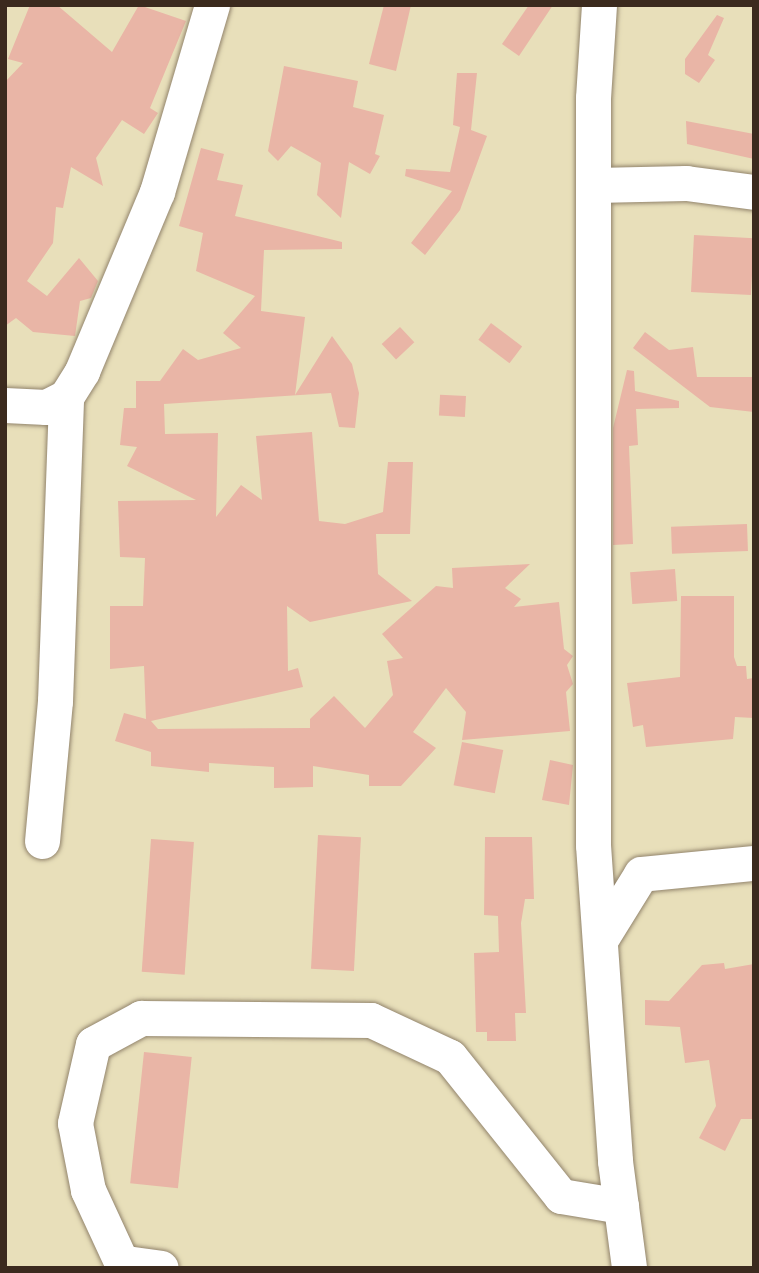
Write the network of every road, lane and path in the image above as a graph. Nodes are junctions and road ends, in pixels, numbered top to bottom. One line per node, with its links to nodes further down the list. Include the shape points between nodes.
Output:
1 (212, 5): 5 (street, via 157,191)
2 (600, 5): 3 (street)
3 (595, 186): 4 (street, via 686,183); 9 (street, via 591,631 593,845)
4 (754, 192)
5 (66, 397): 6 (street, via 46,407); 7 (street, via 55,701)
6 (5, 405)
7 (42, 841)
8 (754, 863): 9 (street, via 641,874)
9 (602, 937): 10 (street)
10 (621, 1206): 11 (street, via 561,1196 450,1056 371,1020 141,1018 93,1044 75,1124 88,1190); 13 (street)
11 (125, 1266): 12 (street)
12 (161, 1268)
13 (629, 1268)

